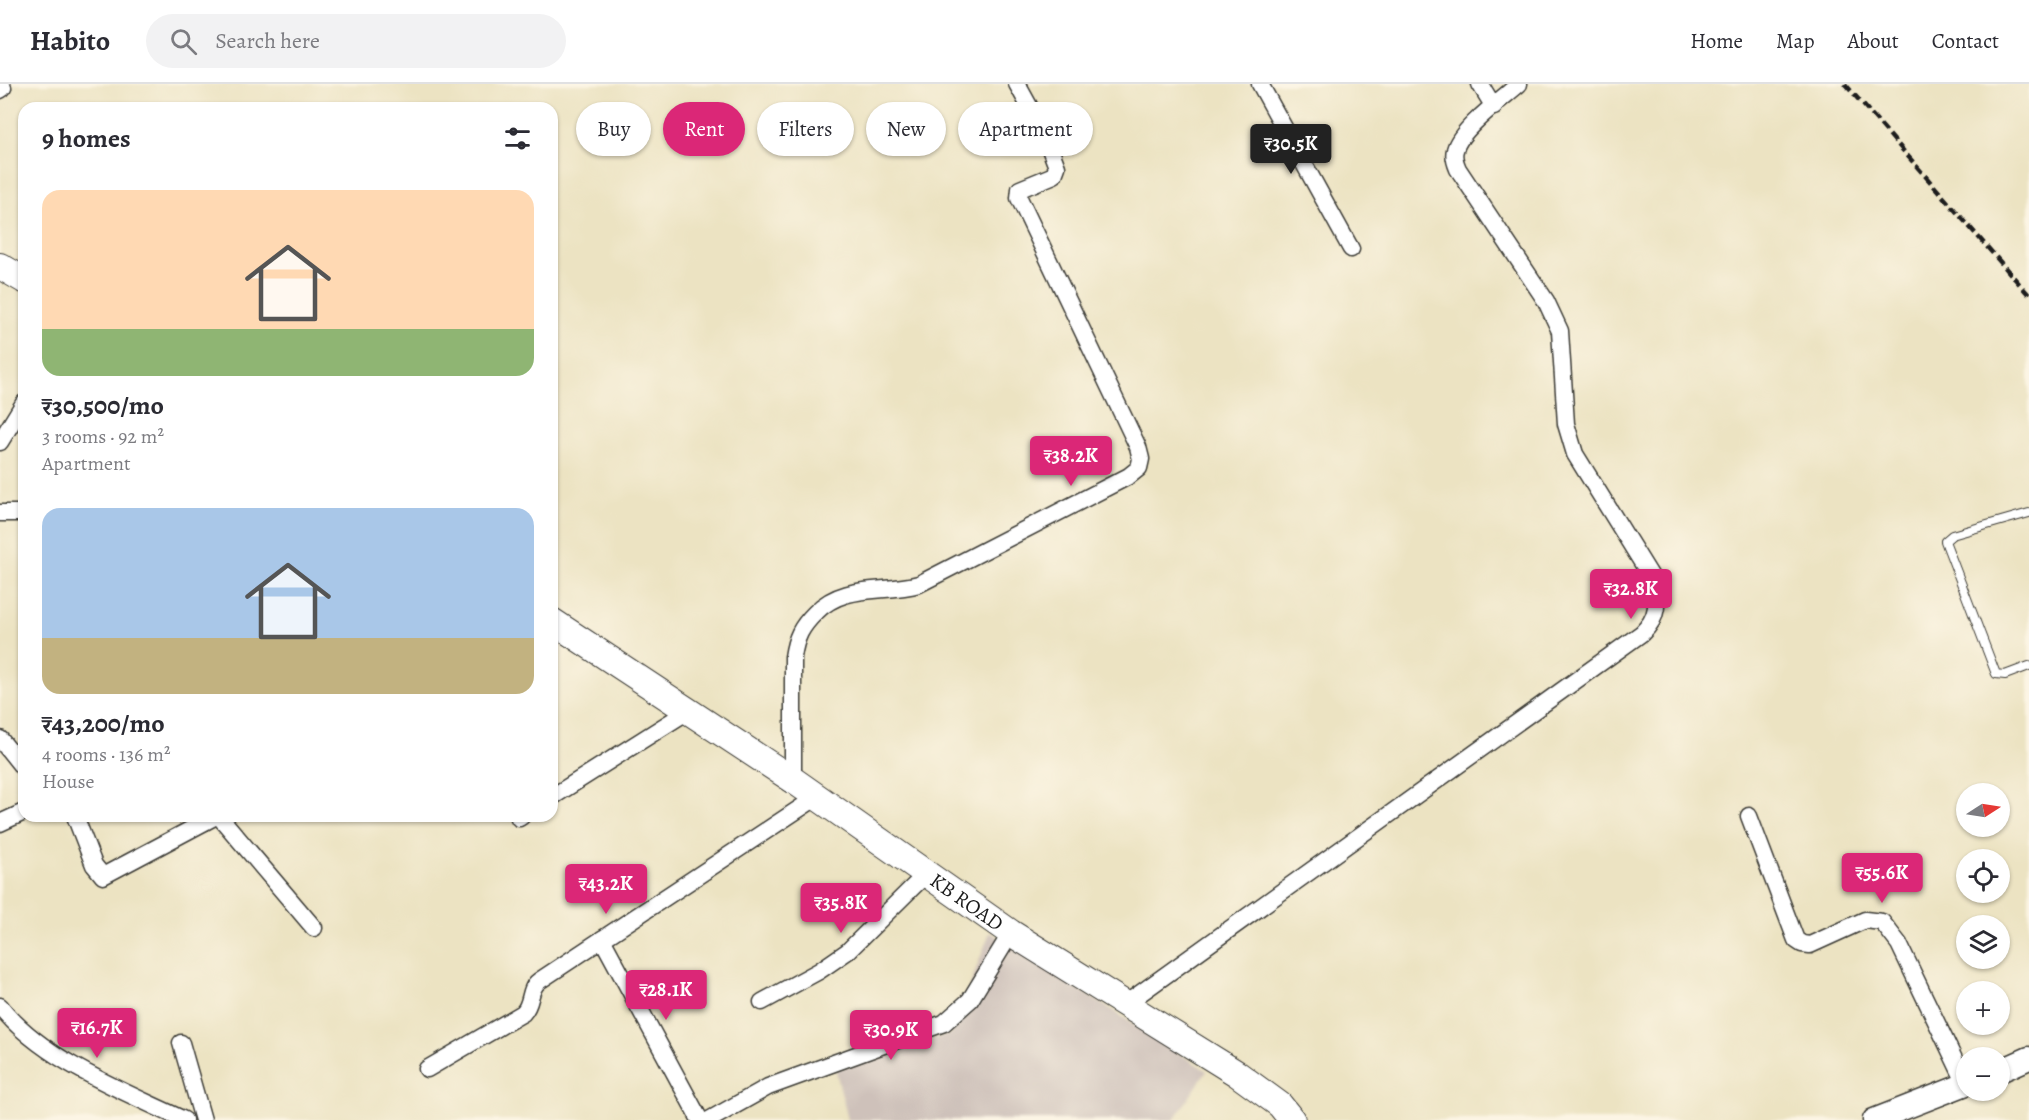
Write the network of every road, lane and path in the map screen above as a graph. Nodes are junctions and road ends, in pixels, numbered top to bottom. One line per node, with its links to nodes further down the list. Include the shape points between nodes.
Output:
1 (1017, 84): 19 (street, via 1044,133 1057,167 1054,175 1020,189 1019,198 1138,447 1139,468 919,584 844,593 821,607 802,627 793,657)
2 (1260, 84): 6 (street)
3 (1480, 84): 5 (street)
4 (1519, 84): 5 (street)
5 (1494, 106): 33 (street, via 1461,139 1454,158 1554,316 1563,345 1570,440 1649,571 1657,599 1656,613 1642,633)
6 (1352, 249)
7 (0, 266): 8 (main road)
8 (18, 276)
9 (18, 412): 10 (street)
10 (0, 441)
11 (0, 513): 12 (street)
12 (18, 513)
13 (2029, 513): 15 (lane, via 1952,535 1945,545 1996,674 2005,675)
14 (558, 625): 16 (main road, KB ROAD)
15 (2029, 666)
16 (688, 711): 19 (main road, KB ROAD); 20 (street)
17 (0, 740): 18 (street)
18 (18, 762)
19 (793, 780): 21 (main road, KB ROAD)
20 (558, 793)
21 (817, 797): 28 (main road, KB ROAD); 31 (street)
22 (18, 816): 27 (street)
23 (1749, 816): 37 (street, via 1796,940 1810,945 1865,920 1882,922 1899,944)
24 (77, 822): 25 (street, via 94,865 103,876)
25 (206, 822)
26 (223, 822): 29 (street)
27 (0, 824)
28 (925, 875): 30 (main road, KB ROAD); 32 (street, via 848,951)
29 (314, 928)
30 (1011, 933): 33 (main road, KB ROAD); 44 (street, via 970,1000 944,1023 768,1087)
31 (602, 939): 39 (street, via 534,984 523,1013); 43 (street)
32 (762, 1002)
33 (1124, 1005): 45 (main road, KB ROAD, via 1256,1087)
34 (0, 1006): 41 (street, via 20,1028 86,1072)
35 (181, 1043): 42 (street)
36 (2029, 1058): 38 (street)
37 (1956, 1063)
38 (2010, 1067)
39 (427, 1069)
40 (1956, 1088): 46 (street)
41 (184, 1120)
42 (203, 1120)
43 (700, 1120)
44 (709, 1120)
45 (1292, 1120)
46 (1874, 1120)

